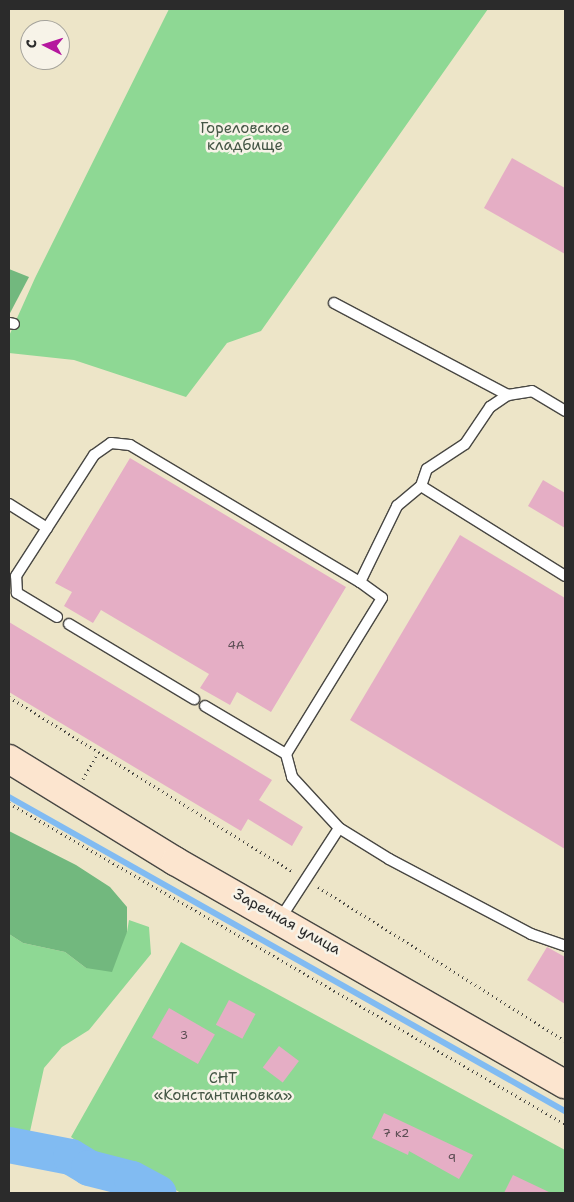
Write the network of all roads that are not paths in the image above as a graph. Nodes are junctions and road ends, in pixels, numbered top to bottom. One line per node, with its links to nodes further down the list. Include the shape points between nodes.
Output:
1 (334, 303): 2 (lane)
2 (508, 395): 3 (lane, via 532,391); 4 (lane, via 490,407 465,444 427,469)
3 (565, 411)
4 (421, 486): 7 (lane); 8 (lane, via 398,506)
5 (9, 504): 6 (lane)
6 (47, 528): 8 (lane, via 94,456 111,442 130,445); 9 (lane, via 16,576 16,593)
7 (565, 576)
8 (360, 582): 13 (lane, via 382,598)
9 (57, 618)
10 (69, 624): 11 (lane)
11 (194, 699)
12 (205, 706): 13 (lane)
13 (286, 754): 15 (lane, via 292,777)
14 (9, 759): 16 (street, Заречная улица)
15 (339, 828): 16 (lane); 17 (lane, via 532,934)
16 (280, 919): 18 (street, Заречная улица)
17 (565, 946)
18 (565, 1084)

